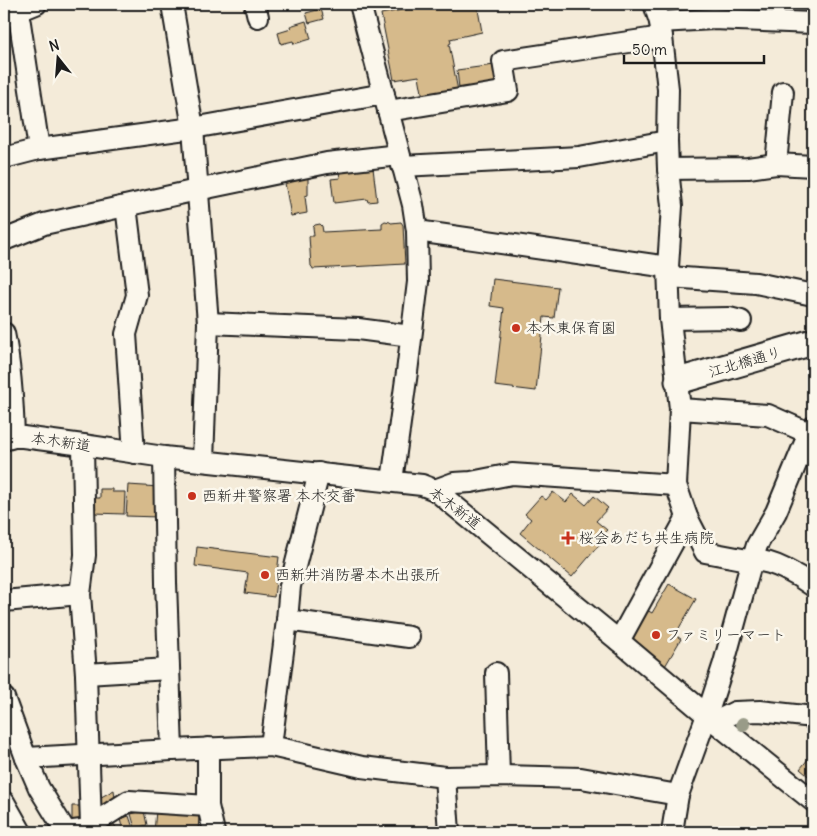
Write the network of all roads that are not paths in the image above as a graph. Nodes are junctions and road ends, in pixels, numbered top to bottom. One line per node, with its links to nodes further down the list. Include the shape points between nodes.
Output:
1 (36, 4): 4 (street)
2 (172, 4): 9 (street)
3 (360, 4): 8 (street)
4 (11, 11): 11 (street, via 20,23)
5 (659, 21): 6 (street); 8 (street, via 503,60 508,91); 10 (street, via 668,89)
6 (813, 22)
7 (783, 92): 14 (street)
8 (386, 103): 9 (street); 13 (street)
9 (193, 128): 11 (street); 17 (street)
10 (667, 140): 13 (street, via 579,157); 16 (street)
11 (39, 149): 12 (street)
12 (4, 158)
13 (401, 160): 17 (street, via 327,164); 19 (street)
14 (776, 164): 15 (street); 16 (street, via 748,168)
15 (813, 166)
16 (668, 169): 21 (street, via 672,206)
17 (197, 190): 18 (street); 25 (street)
18 (126, 206): 20 (street, via 44,224); 34 (street, via 137,295 126,334)
19 (417, 231): 21 (street); 27 (street, via 418,282)
20 (4, 240)
21 (669, 272): 22 (street, via 756,283); 23 (street)
22 (813, 295)
23 (670, 319): 24 (street, via 729,318); 29 (street)
24 (741, 321)
25 (208, 323): 27 (street, via 358,329); 36 (street)
26 (4, 333): 32 (street, via 13,392)
27 (410, 336): 38 (street)
28 (813, 342): 29 (main road, 江北橋通り)
29 (678, 381): 30 (street)
30 (680, 410): 31 (street, via 768,415); 39 (street)
31 (812, 432): 42 (street)
32 (9, 439): 33 (street, 本木新道, via 23,437)
33 (83, 445): 34 (street, 本木新道); 44 (street, via 84,555)
34 (134, 453): 35 (street, 本木新道)
35 (164, 458): 36 (street, 本木新道); 49 (street)
36 (203, 461): 37 (street, 本木新道)
37 (319, 473): 38 (street, 本木新道); 46 (street, via 290,586)
38 (392, 481): 40 (street, 本木新道, via 422,484)
39 (676, 485): 40 (street, via 512,474 454,483); 41 (street)
40 (435, 490): 48 (street, 本木新道)
41 (687, 517): 42 (street, via 705,552); 48 (street)
42 (753, 561): 43 (street, via 760,560 798,575); 54 (street)
43 (813, 586)
44 (80, 594): 45 (street); 51 (street)
45 (4, 600)
46 (287, 620): 47 (street); 55 (street)
47 (409, 637)
48 (619, 641): 54 (street, 本木新道)
49 (169, 670): 51 (street); 57 (street)
50 (496, 673): 60 (street)
51 (86, 674): 58 (street)
52 (4, 698): 59 (street)
53 (813, 717): 54 (street, via 760,711 735,712)
54 (711, 719): 62 (street); 63 (street, 本木新道)
55 (271, 746): 56 (street); 61 (street, via 362,767)
56 (208, 748): 57 (street); 65 (street)
57 (172, 750): 58 (street)
58 (89, 754): 59 (street); 66 (street)
59 (26, 758): 68 (street, via 39,788)
60 (499, 776): 61 (street); 62 (street, via 581,778)
61 (445, 777): 70 (street)
62 (678, 795): 71 (street)
63 (813, 800)
64 (4, 802): 67 (street)
65 (208, 806): 66 (street, via 129,801); 69 (street)
66 (91, 825): 68 (street, via 88,829)
67 (15, 830)
68 (66, 832)
69 (214, 832)
70 (449, 832)
71 (672, 832)

